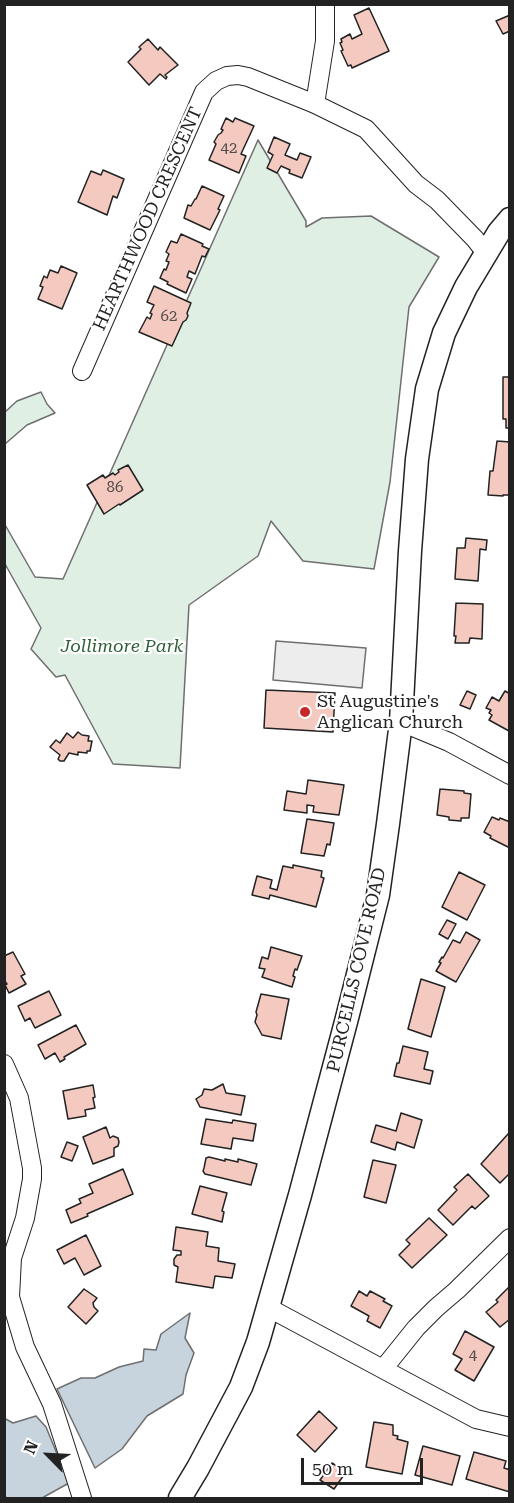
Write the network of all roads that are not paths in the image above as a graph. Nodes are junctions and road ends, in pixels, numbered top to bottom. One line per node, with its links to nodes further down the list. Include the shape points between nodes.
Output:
1 (325, 4): 2 (street, via 325,41)
2 (315, 104): 4 (street, HEARTHWOOD CRESCENT, via 366,129); 5 (street, HEARTHWOOD CRESCENT, via 238,75 216,81 204,92)
3 (510, 219): 4 (main road, PURCELLS COVE ROAD)
4 (486, 254): 6 (main road, PURCELLS COVE ROAD, via 444,333 427,389 417,459)
5 (81, 370)
6 (401, 722): 7 (street, via 450,742); 10 (main road, PURCELLS COVE ROAD, via 378,895)
7 (510, 775)
8 (4, 1064): 13 (street, via 19,1098 32,1168 25,1218 12,1258 10,1297 25,1347 52,1404)
9 (510, 1238): 11 (street, via 416,1328)
10 (268, 1308): 11 (street); 14 (main road, PURCELLS COVE ROAD, via 241,1387)
11 (384, 1369): 12 (street, via 476,1419)
12 (510, 1427)
13 (82, 1498)
14 (180, 1498)

